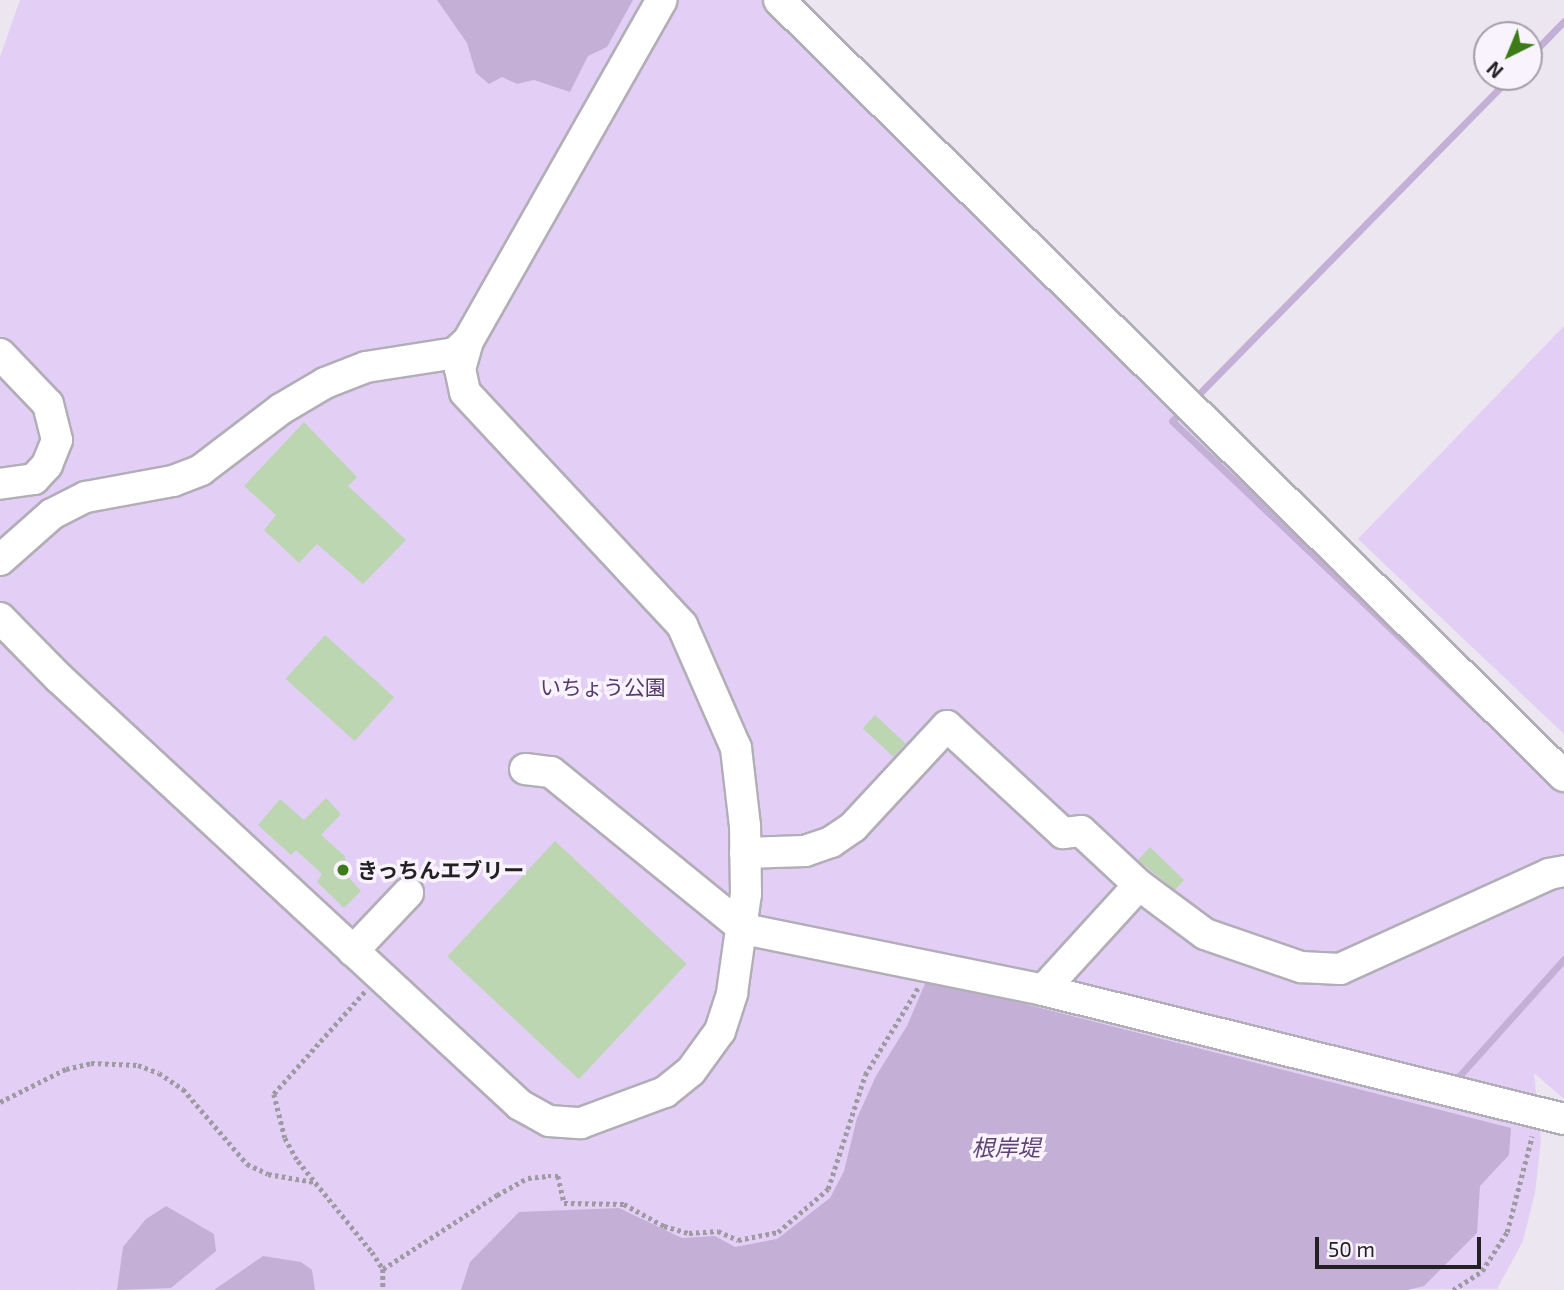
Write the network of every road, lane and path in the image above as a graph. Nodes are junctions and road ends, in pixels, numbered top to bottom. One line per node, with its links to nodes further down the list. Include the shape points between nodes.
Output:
1 (662, 0): 3 (street)
2 (779, 0): 9 (street)
3 (468, 341): 6 (street, via 445,356 366,367 325,383 281,409 201,470 173,481 86,497 52,514); 10 (street, via 460,369 465,392 682,625 736,748)
4 (0, 354): 5 (street, via 48,404 57,440 47,465 34,479)
5 (0, 484)
6 (0, 560)
7 (0, 618): 15 (street)
8 (525, 769): 14 (street, via 551,772)
9 (1564, 776)
10 (745, 853): 12 (street, via 805,851 831,842 853,827 947,726 1063,832 1081,831); 14 (street)
11 (1564, 871): 12 (street, via 1549,873 1340,969 1280,961 1205,934)
12 (1139, 885): 18 (street)
13 (408, 892): 15 (street)
14 (744, 929): 16 (street, via 720,1031 691,1071 665,1092 580,1123 549,1121 520,1105); 18 (street)
15 (353, 951): 16 (street)
16 (380, 976): 21 (path, via 274,1094 285,1138)
17 (924, 985): 22 (path, via 865,1075 828,1189 778,1233 738,1240 718,1231 689,1233 664,1226 624,1204 564,1203 558,1177 548,1176 528,1178 497,1195)
18 (1043, 990): 20 (street)
19 (0, 1102): 21 (path, via 66,1069 91,1063 138,1065 183,1089 247,1164 268,1174)
20 (1550, 1120): 24 (path, via 1507,1233 1482,1271)
21 (314, 1182): 22 (path)
22 (383, 1269): 23 (path)
23 (383, 1290)
24 (1453, 1290)

